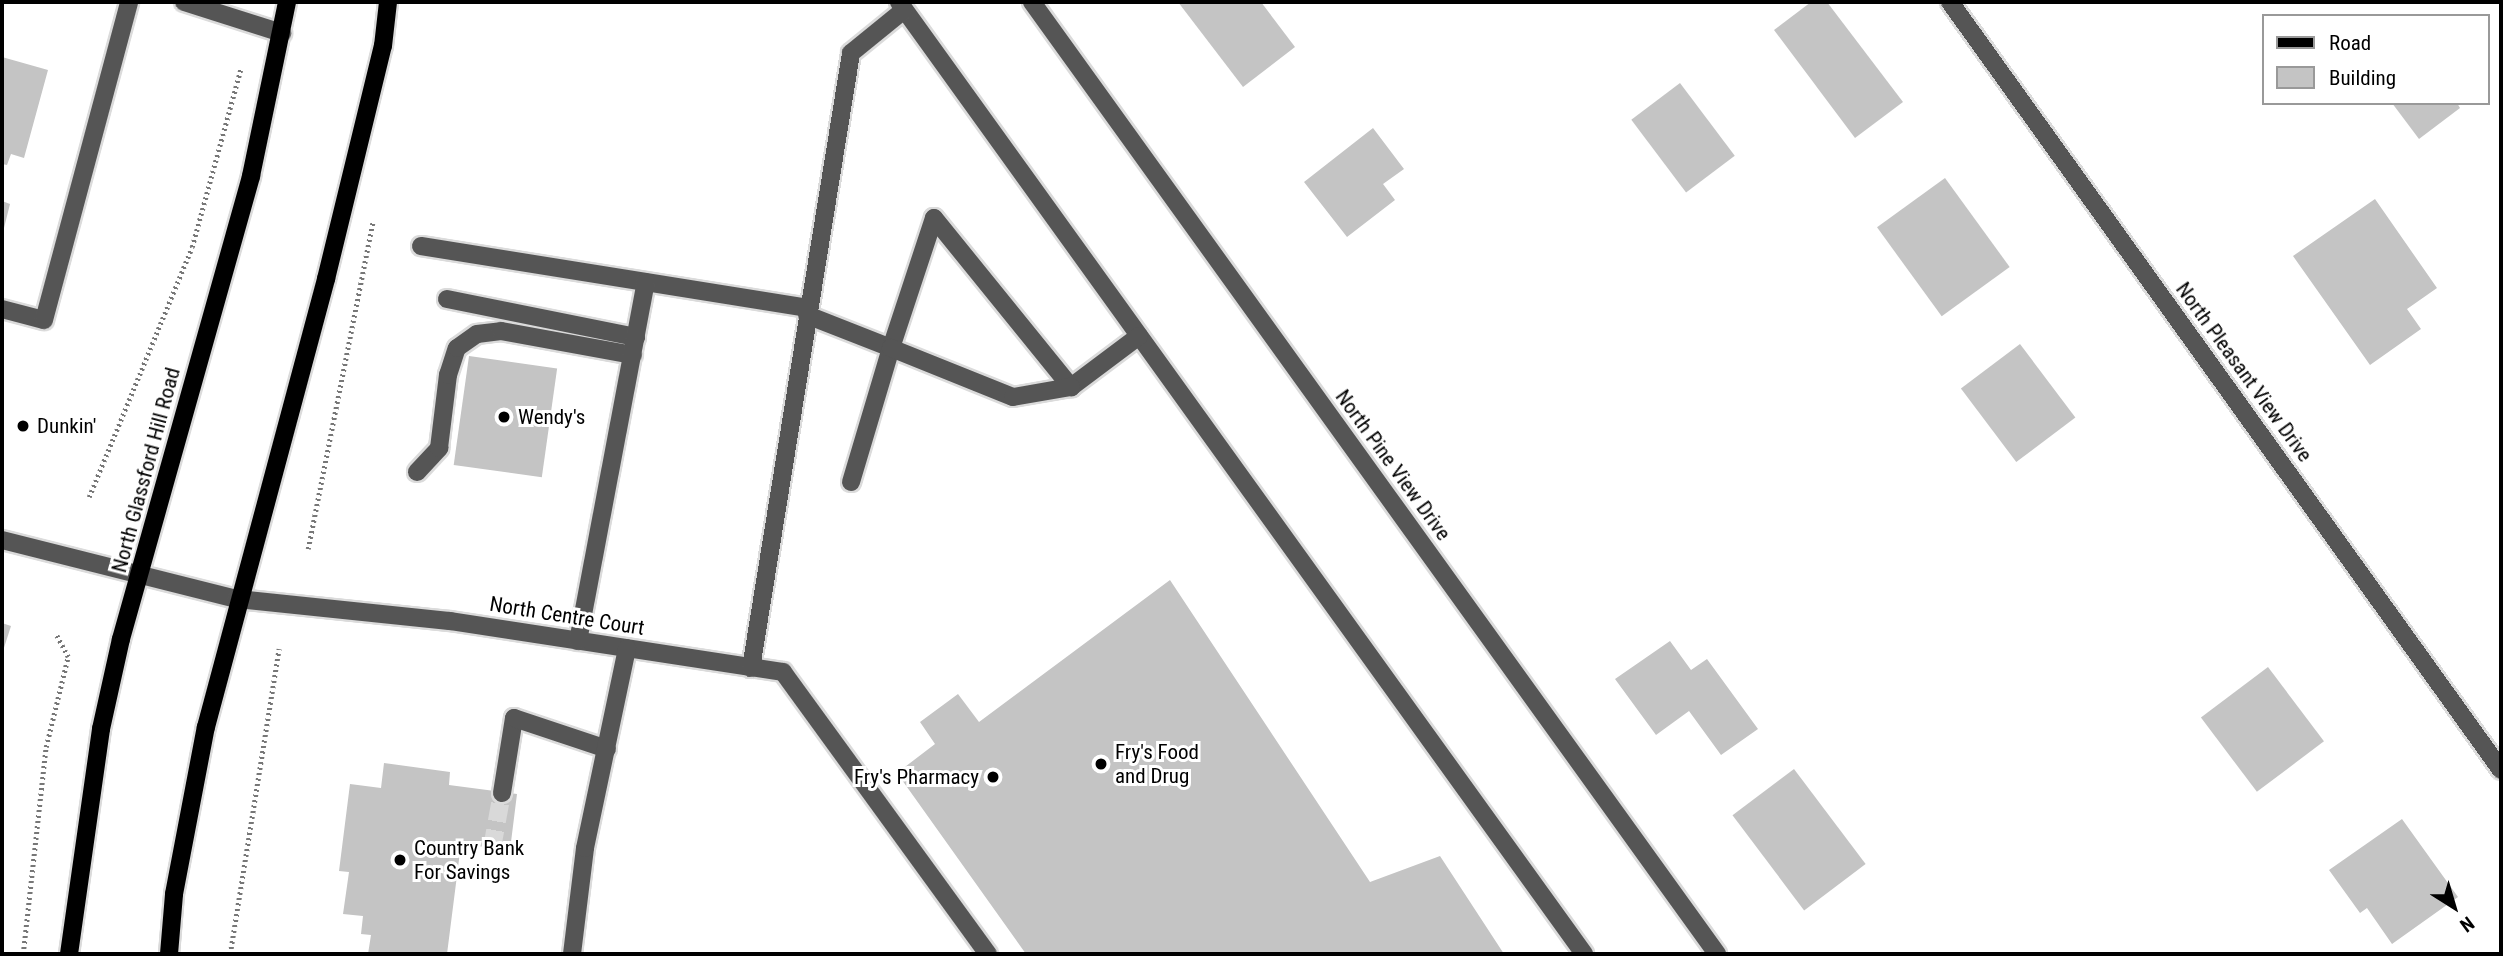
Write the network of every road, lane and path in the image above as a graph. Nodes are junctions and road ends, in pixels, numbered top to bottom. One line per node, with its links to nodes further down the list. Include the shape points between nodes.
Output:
1 (129, 2): 14 (street, via 44,320)
2 (184, 2): 8 (street)
3 (287, 2): 9 (main road, North Glassford Hill Road)
4 (388, 2): 27 (main road, via 383,46 326,279)
5 (1032, 2): 43 (street, North Pine View Drive)
6 (1950, 2): 34 (street, North Pleasant View Drive)
7 (902, 6): 15 (street, via 851,53); 16 (street)
8 (250, 23): 9 (street); 23 (path, via 192,247)
9 (282, 33): 26 (main road, North Glassford Hill Road, via 251,176)
10 (375, 207): 25 (path)
11 (421, 246): 12 (street)
12 (646, 282): 15 (street); 17 (street)
13 (447, 299): 17 (street)
14 (2, 309)
15 (807, 312): 18 (street); 32 (street)
16 (1139, 336): 20 (street); 42 (street)
17 (636, 337): 19 (street)
18 (891, 348): 20 (street, via 1013,397); 20 (street, via 934,218); 22 (street)
19 (633, 355): 21 (street, via 501,331 477,334 457,348 448,375 439,448); 29 (street)
20 (1071, 387)
21 (417, 472)
22 (851, 482)
23 (89, 498)
24 (2, 540): 26 (street, North Centre Court)
25 (308, 549)
26 (141, 575): 27 (street, North Centre Court); 37 (main road, North Glassford Hill Road, via 101,729)
27 (237, 599): 29 (street, North Centre Court, via 450,621); 38 (main road, via 206,727 174,894)
28 (56, 634): 36 (path, via 68,657 46,747)
29 (578, 641): 30 (street, North Centre Court)
30 (627, 648): 32 (street, North Centre Court); 33 (street)
31 (279, 649): 39 (path)
32 (751, 668): 41 (street, North Centre Court, via 783,672 802,694)
33 (607, 749): 35 (street, via 514,718); 40 (street, via 585,848)
34 (2501, 769)
35 (502, 793)
36 (23, 954)
37 (69, 954)
38 (169, 954)
39 (230, 954)
40 (572, 954)
41 (988, 954)
42 (1584, 954)
43 (1717, 954)

